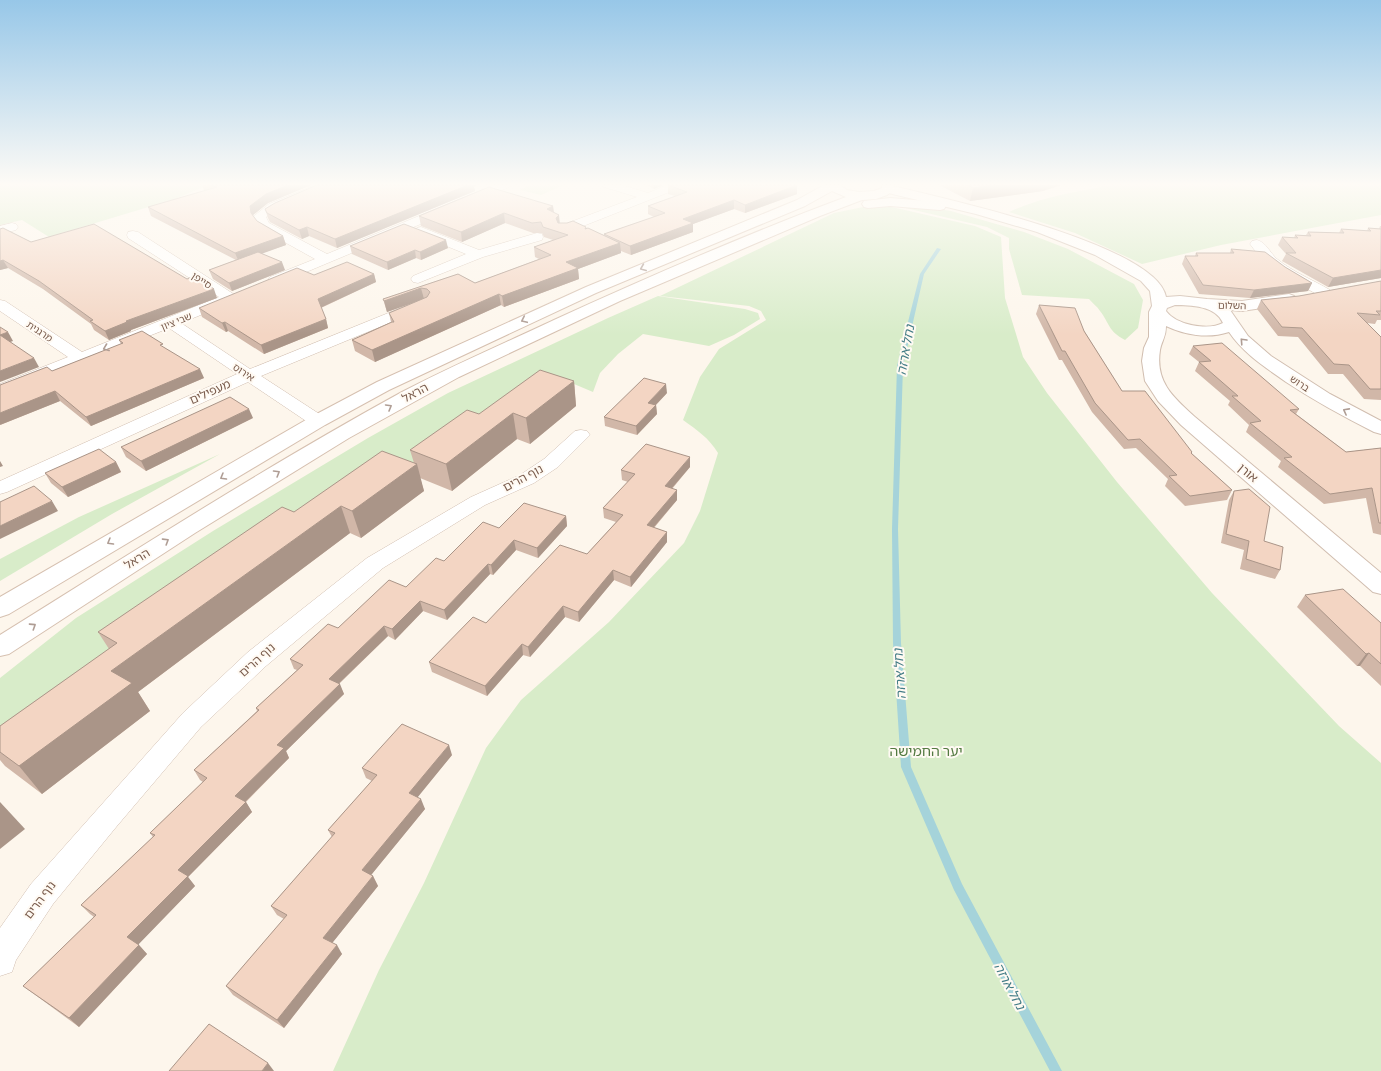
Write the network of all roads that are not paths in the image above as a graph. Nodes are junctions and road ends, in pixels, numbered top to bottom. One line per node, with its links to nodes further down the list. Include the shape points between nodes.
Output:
1 (133, 235): 17 (street, סייפן)
2 (282, 235): 11 (street)
3 (385, 235): 11 (street)
4 (430, 235): 10 (street)
5 (724, 235): 30 (main road, הראל, one-way to 30, via 591,290 428,364)
6 (764, 235): 36 (main road, הראל, one-way to 6, via 187,528 409,396 590,310)
7 (1056, 235): 13 (main road, via 1101,253)
8 (537, 237): 10 (street)
9 (1256, 244): 16 (street, via 1280,268)
10 (478, 254): 12 (street)
11 (326, 259): 14 (street)
12 (418, 279)
13 (1146, 279): 18 (main road); 22 (main road, via 1155,286)
14 (260, 286)
15 (245, 292): 17 (street, שבי ציון)
16 (1332, 292): 21 (main road, השלום)
17 (230, 298): 24 (street, שבי ציון)
18 (1200, 303): 21 (main road, השלום); 22 (main road, השלום, via 1173,300); 23 (main road, ברוש, via 1223,312)
19 (0, 304): 27 (street, מרגנית)
20 (424, 304): 28 (street, מעפילים)
21 (1257, 305): 23 (main road, השלום, via 1242,309)
22 (1158, 308): 25 (main road, via 1164,319 1176,326); 26 (main road, אורן)
23 (1231, 322): 25 (main road, השלום, via 1223,330); 31 (main road, ברוש, one-way to 23, via 1340,408 1259,355 1237,334)
24 (172, 323): 27 (street, שבי ציון, one-way to 27); 28 (street, אירוס)
25 (1198, 331): 26 (main road, via 1169,334)
26 (1156, 340): 34 (main road, אורן, via 1150,366 1152,381 1164,397 1188,421)
27 (80, 358): 29 (street, שבי ציון)
28 (249, 375): 30 (street, אירוס); 33 (street, מעפילים)
29 (0, 390)
30 (318, 421): 35 (main road, הראל, one-way to 35)
31 (1381, 428)
32 (582, 435): 37 (street, נוף הרים, via 551,463 526,479 478,501 375,562 257,659 192,720 107,817 42,894)
33 (0, 488)
34 (1381, 586)
35 (0, 608)
36 (0, 647)
37 (0, 960)

